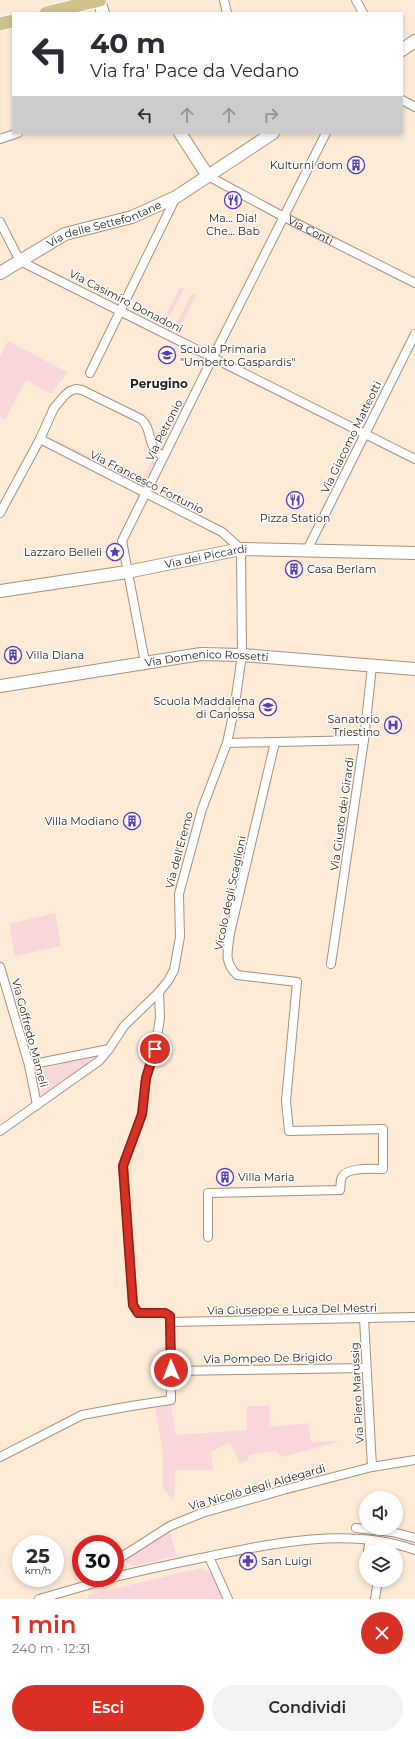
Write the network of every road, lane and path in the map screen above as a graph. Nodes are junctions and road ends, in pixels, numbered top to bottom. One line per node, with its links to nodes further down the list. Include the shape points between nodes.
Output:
1 (99, 0): 4 (main road); 5 (main road)
2 (224, 0): 6 (street)
3 (356, 0): 7 (street)
4 (50, 12)
5 (103, 12)
6 (227, 12)
7 (362, 12)
8 (12, 21): 9 (main road)
9 (0, 24)
10 (415, 41): 11 (main road)
11 (403, 49)
12 (403, 101): 13 (street)
13 (415, 107)
14 (15, 134): 18 (street)
15 (181, 134): 19 (main road)
16 (271, 134): 19 (main road, Via delle Settefontane)
17 (325, 134): 21 (street, Via Petronio)
18 (0, 139)
19 (208, 176): 20 (main road, Via delle Settefontane); 21 (street, Via Conti)
20 (176, 197): 23 (main road, Via delle Settefontane, via 132,218 65,234); 26 (street)
21 (284, 216): 25 (street, Via Conti); 28 (street, Via Petronio)
22 (0, 222): 23 (street)
23 (20, 261): 24 (main road, Via delle Settefontane); 26 (street, Via Casimiro Donadoni)
24 (0, 273)
25 (415, 283)
26 (120, 311): 28 (street, Via Casimiro Donadoni); 29 (street)
27 (415, 334): 30 (street, Via Giacomo Matteotti)
28 (212, 357): 30 (street, Via Casimiro Donadoni); 32 (street, Via Petronio)
29 (90, 373)
30 (365, 434): 33 (street, Via Casimiro Donadoni); 37 (street, Via Giacomo Matteotti)
31 (40, 439): 32 (street, via 48,417 60,401 76,389 141,419 146,423 154,449); 34 (street, Via Francesco Fortunio); 35 (street)
32 (163, 456): 34 (street, Via Petronio)
33 (415, 459)
34 (145, 493): 36 (street, Via Francesco Fortunio, via 222,532); 39 (street, Via Petronio, via 122,541)
35 (0, 513)
36 (241, 548): 37 (main road, Via dei Piccardi); 39 (main road, Via dei Piccardi); 41 (street, Via dell'Eremo)
37 (308, 550): 38 (main road, Via dei Piccardi)
38 (415, 553)
39 (127, 572): 40 (main road, Via dei Piccardi); 42 (street, Via Petronio)
40 (0, 591)
41 (242, 655): 42 (main road, Via Domenico Rossetti, via 201,654); 43 (main road, Via Domenico Rossetti); 48 (street, Via dell'Eremo)
42 (145, 662): 45 (main road, Via Domenico Rossetti)
43 (372, 666): 44 (main road, Via Domenico Rossetti); 46 (street, Via Giusto dei Girardi)
44 (415, 669)
45 (0, 686)
46 (364, 740): 47 (street); 49 (street, Via Giusto dei Girardi)
47 (275, 742): 48 (street); 56 (street, Vicolo degli Scaglioni, via 230,933 227,956 229,967 237,975 297,982 286,1101 289,1131 383,1129 383,1169 346,1172 342,1177 340,1190 208,1193)
48 (227, 744): 51 (street, Via dell'Eremo, via 202,809 179,894 180,937 174,970)
49 (331, 964)
50 (0, 968): 53 (street, Via Goffredo Mameli)
51 (159, 992): 52 (street, Via dell'Eremo, via 124,1026); 59 (street, via 160,1018 155,1049 146,1078 142,1114 123,1166 133,1305 138,1313 168,1313)
52 (108, 1050): 53 (street); 54 (street, Via dell'Eremo, via 98,1061)
53 (29, 1065): 54 (street, Via Goffredo Mameli)
54 (37, 1105): 55 (street, Via dell'Eremo)
55 (0, 1131)
56 (208, 1237)
57 (415, 1317): 58 (street, Via Giuseppe e Luca Del Mestri)
58 (364, 1318): 59 (street, Via Giuseppe e Luca Del Mestri); 60 (street, Via Piero Marussig)
59 (170, 1322): 61 (street)
60 (366, 1368): 61 (street, Via Pompeo De Brigido); 64 (street, Via Piero Marussig)
61 (171, 1370): 62 (street, via 171,1400 82,1415)
62 (0, 1457)
63 (415, 1460): 64 (street, Via Nicolò degli Aldegardi)
64 (372, 1467): 70 (street, Via Nicolò degli Aldegardi, via 202,1513 170,1526)
65 (356, 1528): 66 (street, via 392,1532)
66 (415, 1538)
67 (370, 1540): 68 (street); 69 (street); 71 (street, via 329,1539 291,1543)
68 (369, 1543)
69 (415, 1550)
70 (124, 1555)
71 (209, 1557): 72 (street); 76 (street)
72 (124, 1575)
73 (77, 1587): 75 (street)
74 (377, 1587): 77 (street)
75 (39, 1599)
76 (228, 1599)
77 (375, 1599)

